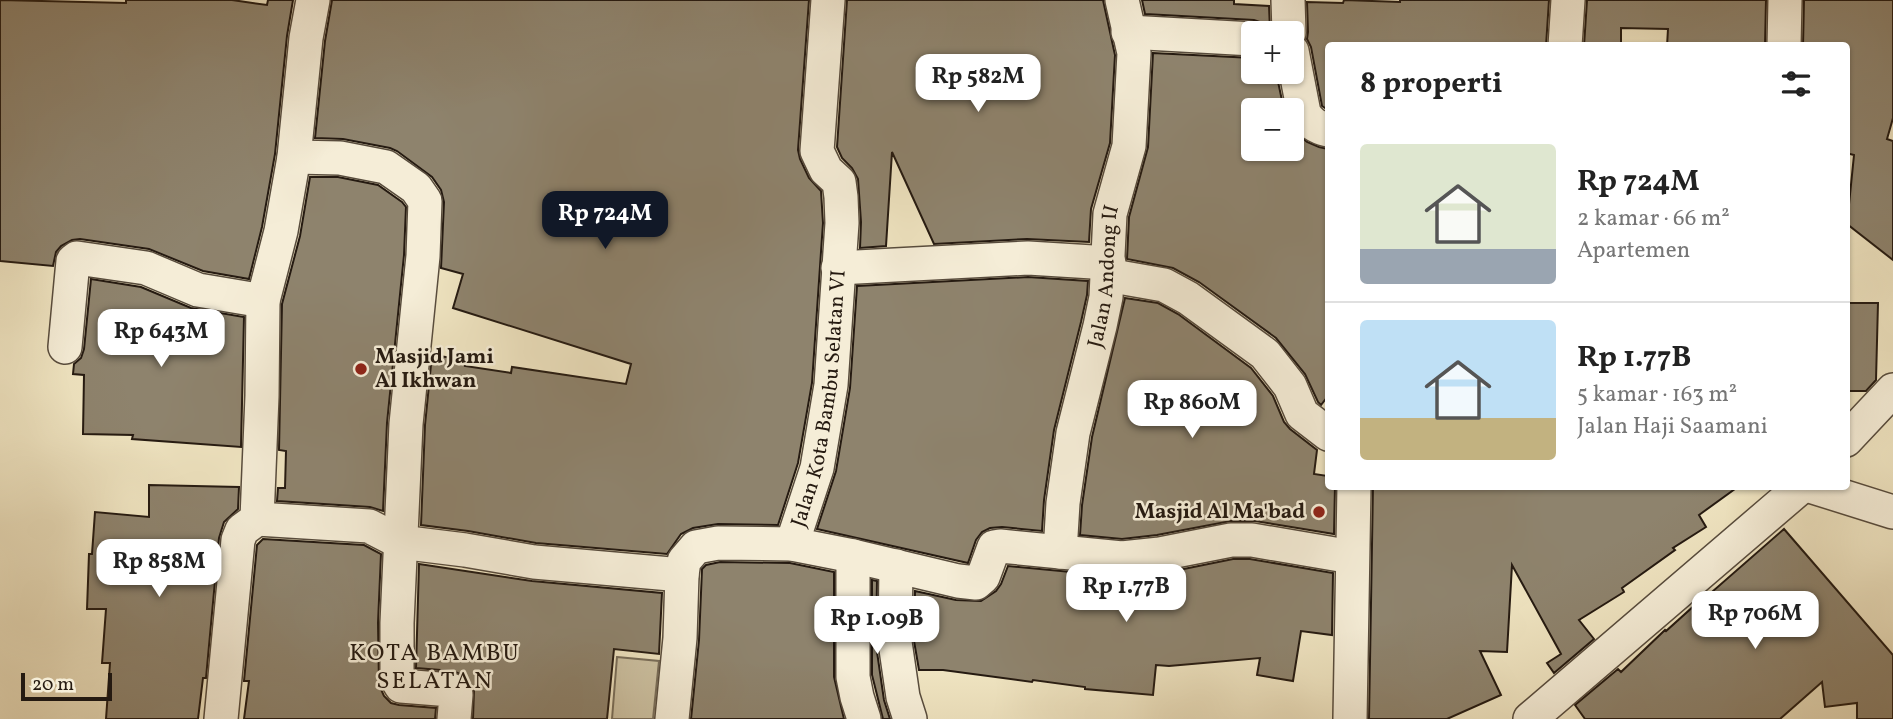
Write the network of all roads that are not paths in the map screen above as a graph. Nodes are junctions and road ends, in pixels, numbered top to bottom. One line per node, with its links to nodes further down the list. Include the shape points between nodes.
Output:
1 (313, 0): 13 (street)
2 (828, 0): 14 (street, Jalan Kota Bambu Selatan VI, via 817,151 826,170 839,182)
3 (1288, 0): 7 (street)
4 (1568, 0): 9 (street)
5 (1785, 0): 10 (street)
6 (1125, 16): 8 (street); 15 (street, Jalan Andong II, via 1134,53 1129,146 1110,214)
7 (1289, 21)
8 (1241, 37)
9 (1565, 42)
10 (1784, 42)
11 (1298, 84): 12 (street, via 1304,113)
12 (1325, 129)
13 (294, 157): 16 (street, via 282,231); 25 (street, via 340,158 386,167 416,188 425,201)
14 (838, 268): 15 (street, via 1028,258); 26 (street, Jalan Kota Bambu Selatan VI, via 831,385 817,468)
15 (1108, 269): 19 (street, via 1164,285 1265,354 1290,386 1303,414); 27 (street, Jalan Andong II, via 1100,326 1073,433)
16 (263, 301): 17 (street, via 198,290 146,268 78,258 73,261); 24 (street)
17 (65, 347)
18 (1893, 390): 20 (street)
19 (1325, 431)
20 (1850, 436)
21 (1354, 490): 29 (street)
22 (1796, 490): 23 (street); 38 (street)
23 (1893, 512)
24 (257, 519): 25 (street, via 369,526); 32 (street, via 242,530 238,540)
25 (400, 542): 31 (street, via 534,562); 33 (street, via 398,681 401,686 451,690 456,695)
26 (792, 544): 28 (street, Jalan Kota Bambu Selatan VI); 31 (street, via 696,547 684,561)
27 (1060, 552): 29 (street, via 1139,557 1252,540); 30 (street, Jalan Kota Bambu Selatan VI, via 994,547 983,577 976,583)
28 (853, 556): 30 (street, Jalan Kota Bambu Selatan VI); 35 (street, via 853,677)
29 (1352, 557): 37 (street)
30 (896, 566): 36 (street, via 895,642)
31 (682, 575): 34 (street)
32 (221, 719)
33 (454, 719)
34 (672, 719)
35 (864, 719)
36 (910, 719)
37 (1350, 719)
38 (1530, 719)

